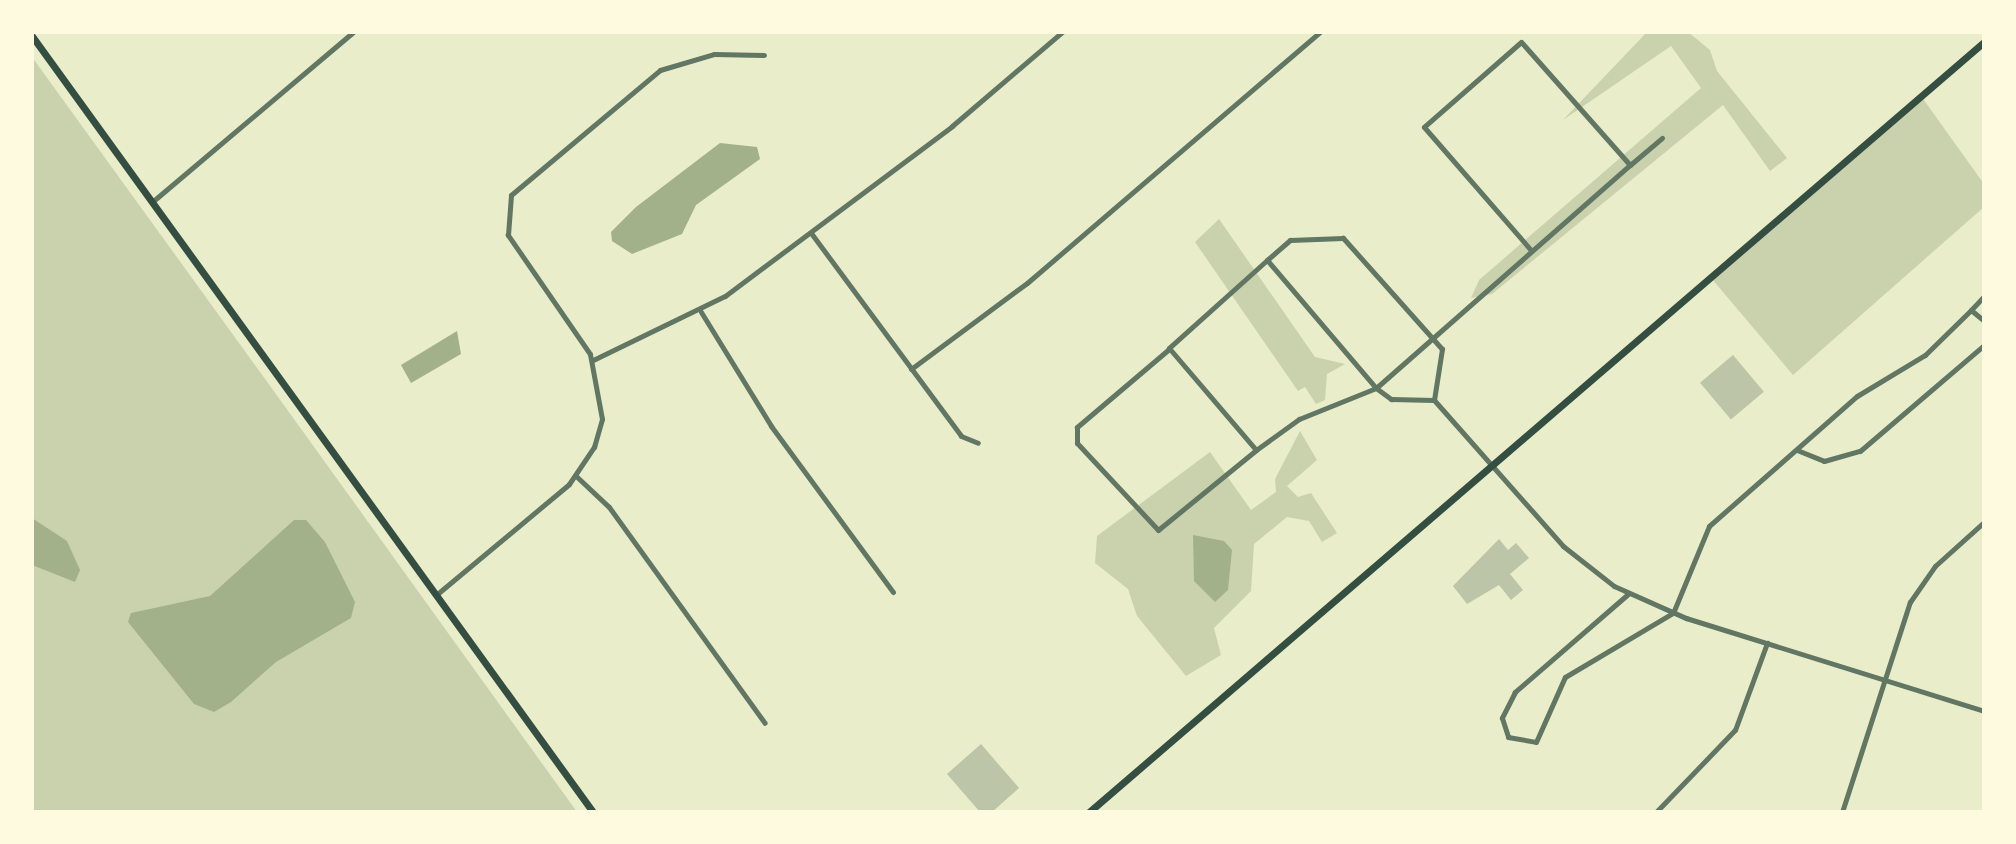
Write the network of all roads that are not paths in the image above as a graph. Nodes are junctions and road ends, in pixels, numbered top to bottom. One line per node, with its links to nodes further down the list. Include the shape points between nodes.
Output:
1 (353, 32): 9 (street)
2 (1062, 32): 10 (street)
3 (1320, 32): 21 (street, via 1027,283)
4 (32, 36): 9 (main road)
5 (1984, 42): 27 (main road)
6 (764, 55): 20 (street, via 714,54 660,70 511,195 508,235)
7 (1662, 138): 8 (street)
8 (1630, 165): 11 (street); 11 (street, via 1521,42 1424,127)
9 (151, 202): 32 (main road)
10 (811, 233): 15 (street); 21 (street)
11 (1531, 250): 17 (street)
12 (1267, 260): 17 (street, via 1290,240 1343,238); 19 (street); 22 (street)
13 (1984, 296): 14 (street)
14 (1971, 310): 16 (street); 26 (street, via 1925,355 1857,396)
15 (701, 312): 20 (street); 30 (street, via 763,414)
16 (1984, 321)
17 (1434, 335): 22 (street); 23 (street, via 1443,360)
18 (1984, 345): 26 (street, via 1860,451 1824,461)
19 (1169, 348): 25 (street); 25 (street, via 1077,427 1077,443 1158,530)
20 (593, 360): 28 (street, via 602,419)
21 (911, 369): 24 (street, via 961,436)
22 (1376, 388): 23 (street, via 1391,399); 25 (street, via 1299,419)
23 (1434, 400): 27 (street)
24 (978, 443)
25 (1256, 450)
26 (1797, 450): 33 (street, via 1709,526)
27 (1493, 467): 31 (street, via 1563,546); 39 (main road)
28 (576, 476): 32 (street); 37 (street, via 609,507)
29 (1984, 522): 35 (street, via 1921,583)
30 (893, 592)
31 (1628, 594): 33 (street); 33 (street, via 1515,692 1502,718 1508,737 1536,742 1565,677)
32 (436, 595): 38 (main road)
33 (1673, 613): 34 (street)
34 (1767, 643): 35 (street); 40 (street, via 1735,730)
35 (1883, 680): 36 (street); 41 (street)
36 (1984, 711)
37 (765, 723)
38 (593, 812)
39 (1089, 812)
40 (1656, 812)
41 (1842, 812)

